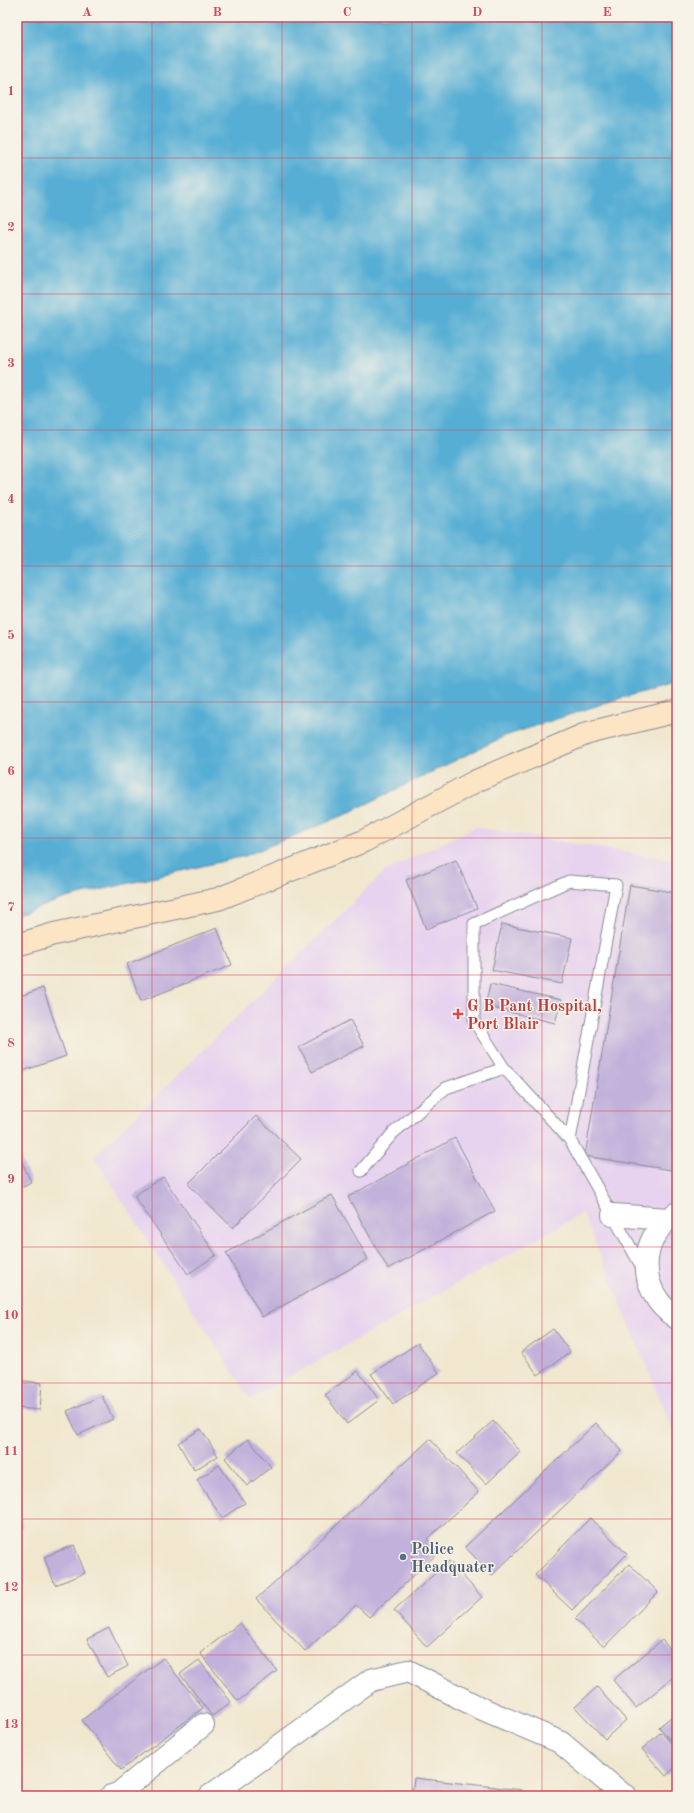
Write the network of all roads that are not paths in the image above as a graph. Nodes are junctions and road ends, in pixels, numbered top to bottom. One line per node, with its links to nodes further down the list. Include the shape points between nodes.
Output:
1 (677, 711): 2 (street, via 588,733 476,781 364,841 218,899 54,934)
2 (17, 945)
3 (504, 1068): 4 (lane); 4 (lane, via 474,1021 474,924 569,881 616,885); 5 (lane, via 446,1088 393,1133)
4 (570, 1140): 6 (lane)
5 (361, 1171)
6 (613, 1214): 7 (street); 8 (lane)
7 (672, 1216): 8 (street, via 654,1235 647,1254)
8 (646, 1275): 9 (street, via 653,1295 666,1311)
9 (677, 1318)
10 (203, 1726): 11 (street, via 118,1794)
11 (111, 1796)
12 (210, 1796): 13 (street, via 371,1680 408,1671 480,1708 560,1742)
13 (624, 1796)

